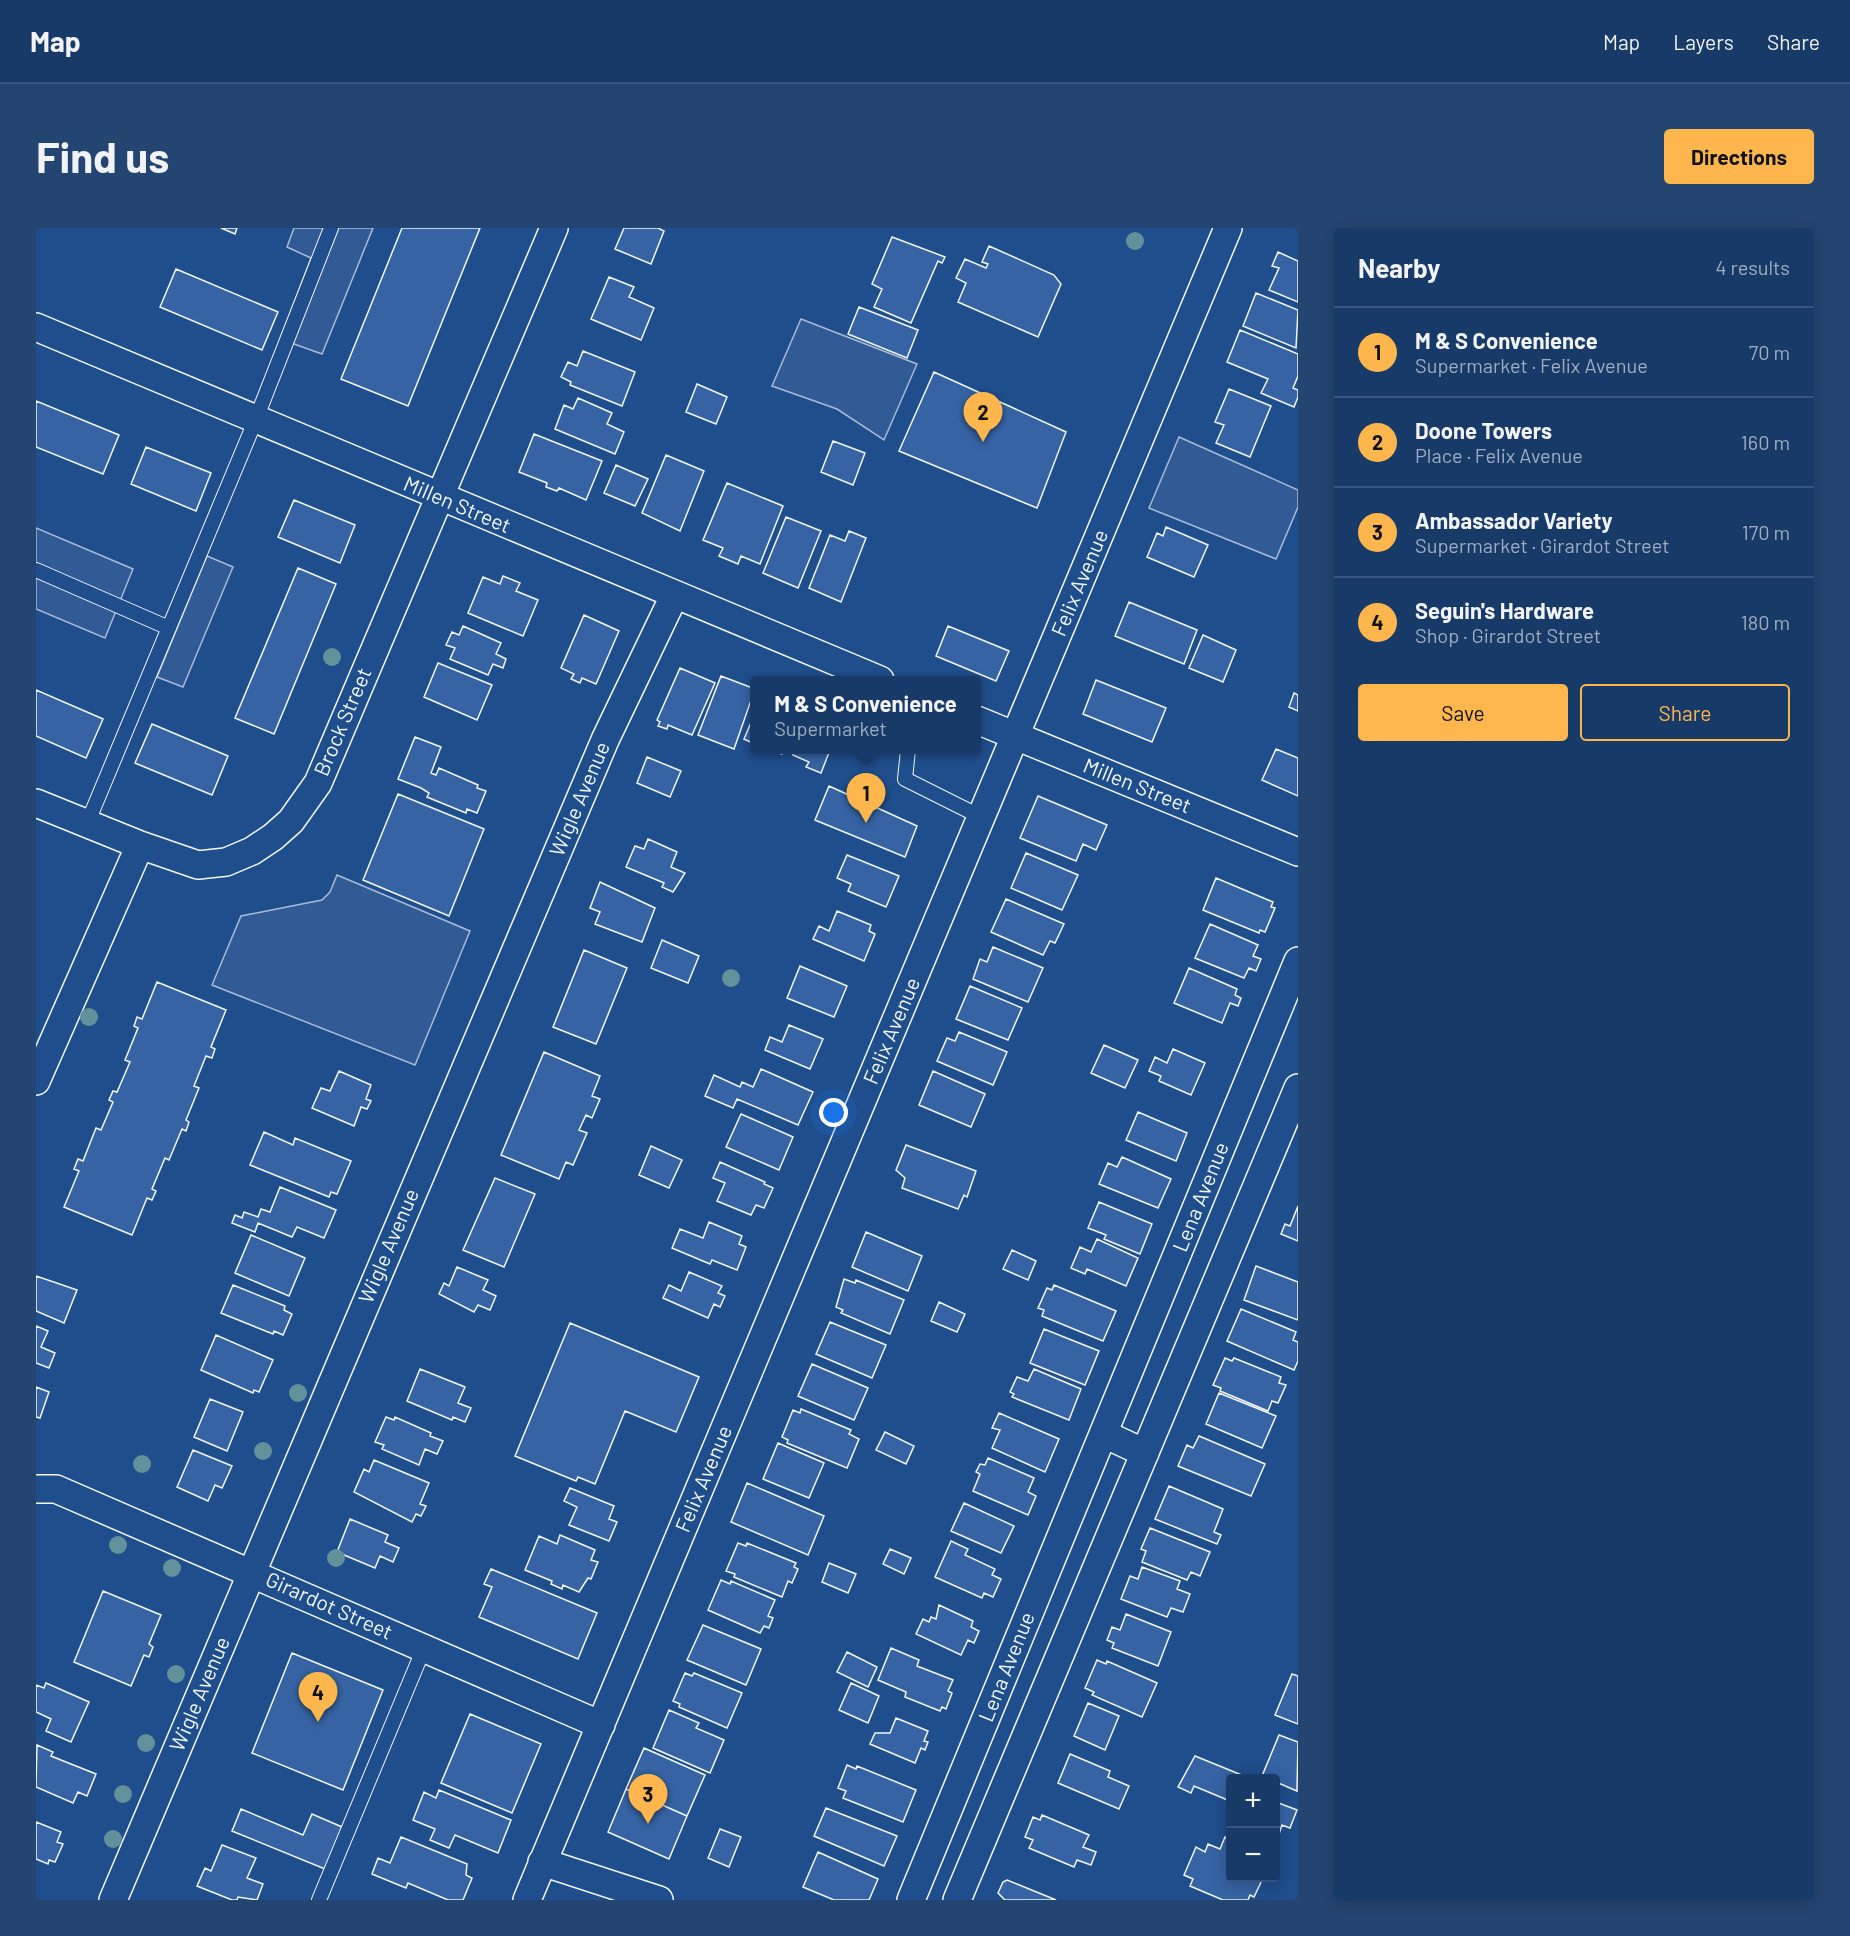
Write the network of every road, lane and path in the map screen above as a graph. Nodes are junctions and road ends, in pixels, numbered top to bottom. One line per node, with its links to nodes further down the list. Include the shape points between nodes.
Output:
1 (330, 228): 5 (lane)
2 (554, 228): 6 (street, Brock Street)
3 (1228, 228): 12 (street, Felix Avenue)
4 (36, 327): 5 (street, Millen Street)
5 (256, 419): 6 (street, Millen Street); 9 (lane)
6 (440, 497): 8 (street, Millen Street); 17 (street, Brock Street, via 318,783 291,821 252,851 226,862 198,865)
7 (36, 570): 9 (lane)
8 (674, 597): 10 (street, Millen Street); 25 (street, Wigle Avenue, via 605,740)
9 (169, 628): 16 (lane)
10 (868, 676)
11 (981, 722): 12 (street, Millen Street)
12 (1016, 736): 15 (street, Felix Avenue); 18 (street, Millen Street)
13 (908, 754): 15 (lane, via 905,779)
14 (36, 803): 16 (street, Brock Street)
15 (981, 817): 27 (street, Felix Avenue)
16 (87, 824): 17 (street, Brock Street)
17 (140, 845): 20 (street)
18 (1298, 852)
19 (1298, 961): 22 (street, Lena Avenue)
20 (36, 1081)
21 (1298, 1088): 23 (street, Lena Avenue)
22 (1104, 1434): 23 (street); 33 (street, Lena Avenue)
23 (1145, 1453): 34 (street, Lena Avenue)
24 (43, 1486): 25 (street, Girardot Street)
25 (251, 1572): 26 (street, Girardot Street); 29 (street, Wigle Avenue)
26 (424, 1648): 27 (street, Girardot Street); 30 (lane)
27 (601, 1725): 28 (street, Felix Avenue)
28 (542, 1862): 31 (street, Felix Avenue); 32 (street)
29 (112, 1900)
30 (319, 1900)
31 (527, 1900)
32 (659, 1900)
33 (911, 1900)
34 (957, 1900)

